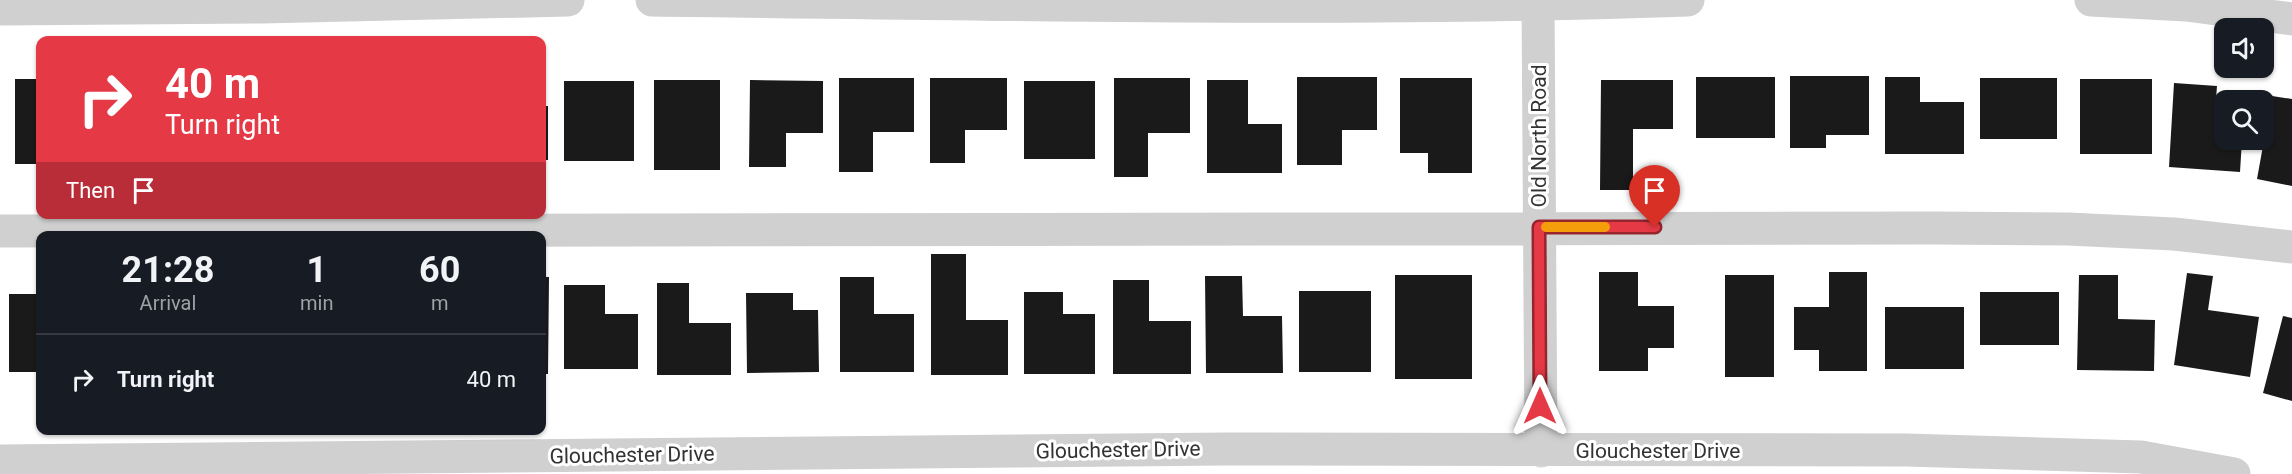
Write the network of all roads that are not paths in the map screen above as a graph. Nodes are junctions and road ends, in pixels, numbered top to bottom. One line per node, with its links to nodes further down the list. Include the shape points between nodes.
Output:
1 (568, 0): 6 (street)
2 (652, 0): 5 (street, via 1277,7)
3 (1688, 0): 5 (street)
4 (2091, 0): 7 (street, via 2186,5)
5 (1538, 3): 8 (street, Old North Road)
6 (0, 9)
7 (2292, 19)
8 (1539, 227): 9 (street); 10 (street, via 2068,229 2174,234); 11 (street, Old North Road)
9 (0, 231)
10 (2292, 247)
11 (1540, 451): 12 (street, Glouchester Drive, via 1203,449); 13 (street, Glouchester Drive)
12 (0, 461)
13 (1906, 462): 14 (street, Glouchester Drive, via 2141,457)
14 (2234, 474)

